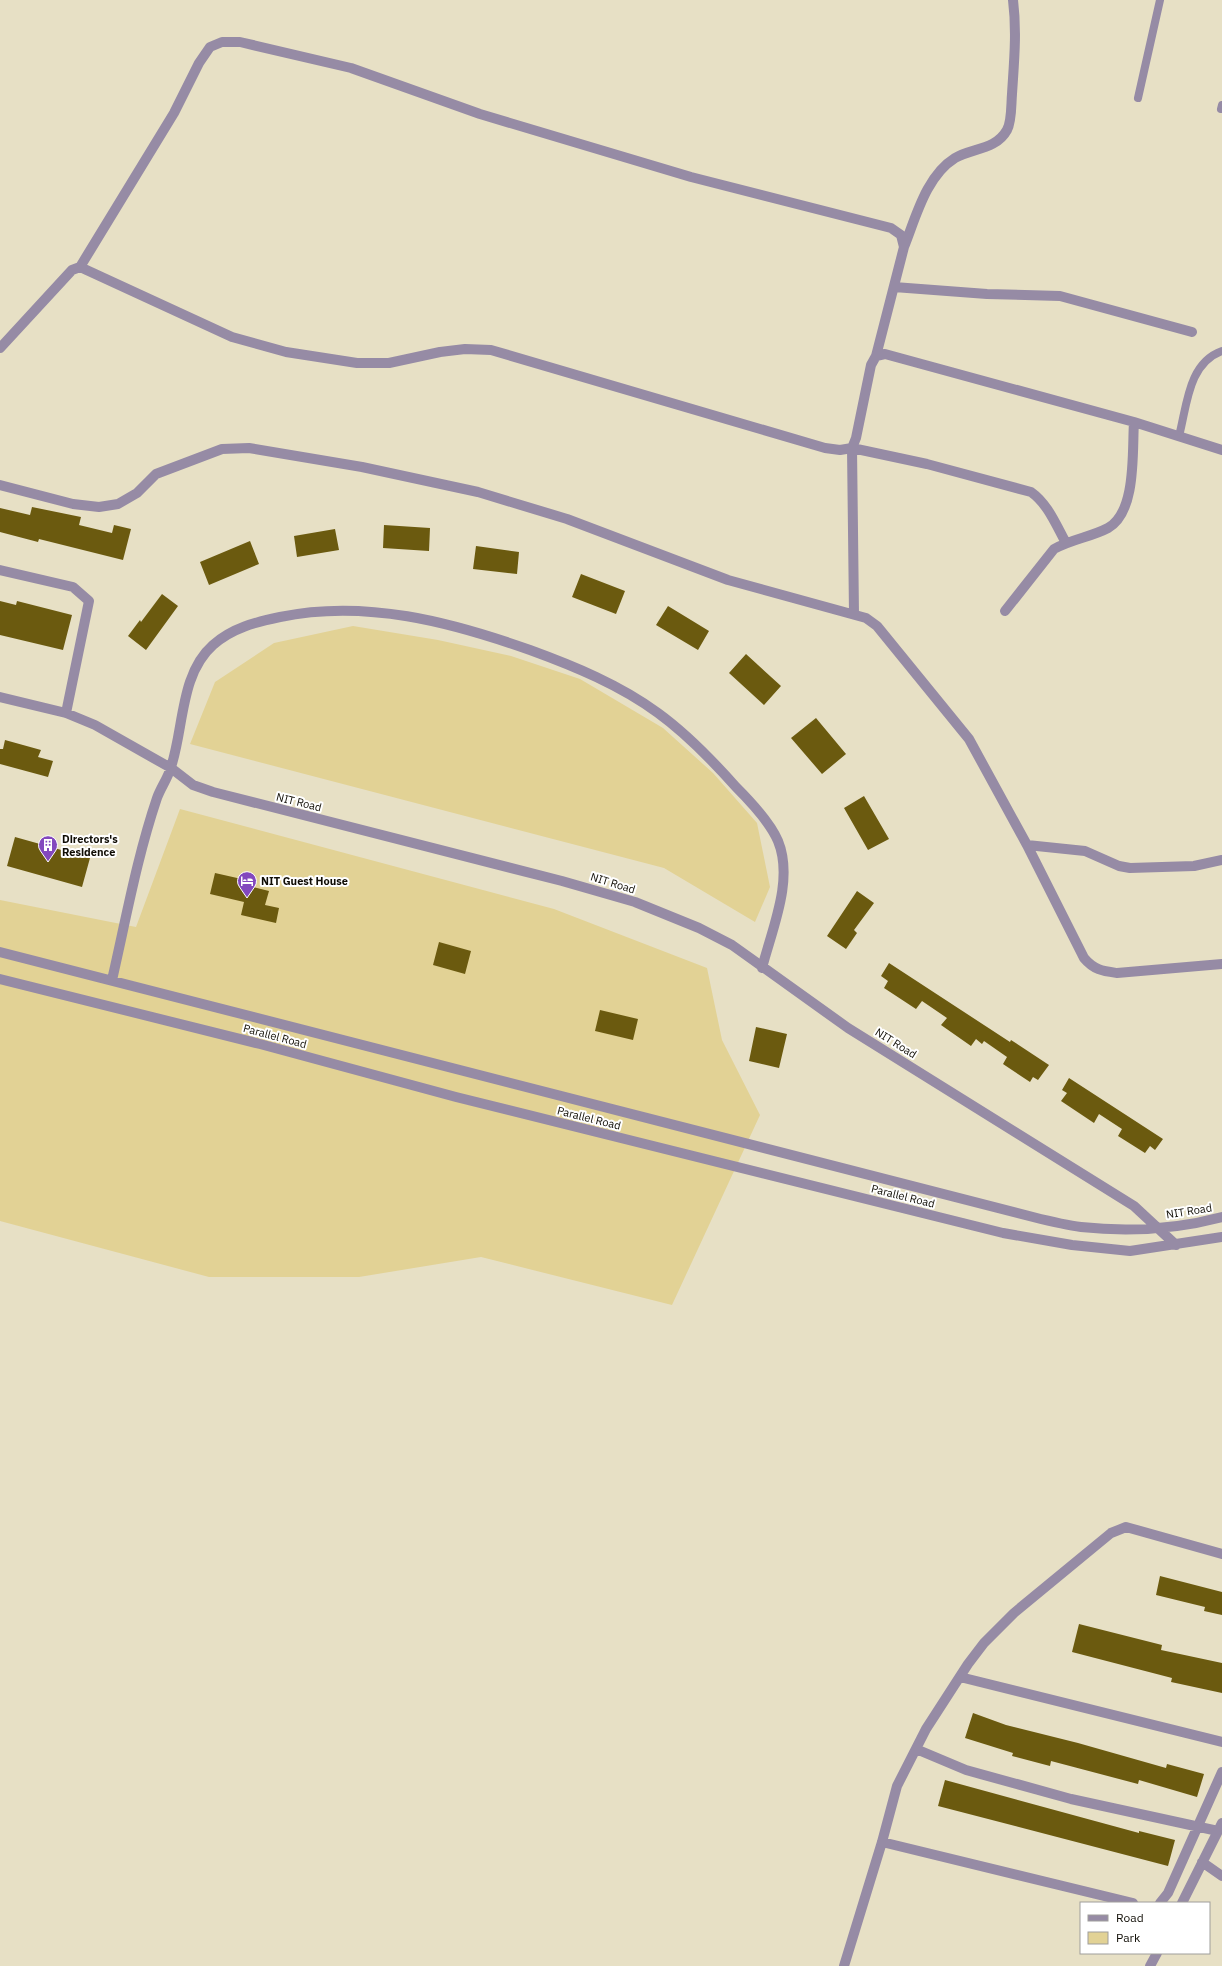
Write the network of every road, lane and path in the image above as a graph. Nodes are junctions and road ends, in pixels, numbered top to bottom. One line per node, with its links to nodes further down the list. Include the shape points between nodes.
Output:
1 (1013, 0): 4 (street, via 1016,39 1008,129 1000,139 986,148 955,158 943,167 924,196)
2 (1160, 0): 3 (lane)
3 (1138, 98)
4 (904, 247): 5 (street, via 901,235 891,228 691,177 480,114 351,68 240,42 222,42 210,47 199,63 174,113); 6 (street)
5 (80, 267): 8 (street, via 72,270); 13 (street, via 232,337 286,352 357,363 389,362 465,349 491,350 824,448)
6 (894, 287): 7 (street, via 1060,296); 10 (street)
7 (1192, 332)
8 (0, 348)
9 (1222, 351): 12 (lane, via 1206,360 1195,375)
10 (876, 356): 11 (street, via 897,356); 13 (street, via 870,365)
11 (1134, 422): 12 (street); 16 (street, via 1126,508 1110,527)
12 (1179, 436): 14 (street)
13 (852, 448): 16 (street, via 927,464 1032,492 1046,506); 19 (street)
14 (1222, 450)
15 (0, 485): 19 (street, via 73,504 99,507 118,504 137,493 156,474 222,449 249,448 362,467 478,492 567,519 728,580)
16 (1066, 543): 18 (street, via 1054,549)
17 (0, 570): 21 (street, via 73,587 89,601)
18 (1005, 611)
19 (854, 614): 23 (street, via 866,618 877,626 968,740)
20 (0, 698): 21 (street, NIT Road)
21 (66, 713): 22 (street, NIT Road, via 95,725)
22 (171, 768): 27 (street, NIT Road, via 193,785 213,792 635,902 699,928 732,945); 27 (street, via 189,686 199,662 212,646 253,622 297,613 341,610 402,615 490,636 562,662 619,688 658,712 705,753 755,806 777,838 784,861 784,886); 29 (street, via 158,795 142,848)
23 (1028, 845): 24 (street, via 1086,851 1119,866 1130,868 1194,866); 26 (street, via 1070,934 1091,967 1117,972)
24 (1222, 860)
25 (0, 952): 29 (street, Parallel Road)
26 (1222, 964)
27 (762, 968): 31 (street, NIT Road, via 848,1028 1134,1206)
28 (0, 979): 33 (street, Parallel Road, via 252,1042 456,1097 1003,1233 1072,1245 1130,1251)
29 (112, 980): 31 (street, Parallel Road, via 1033,1217 1080,1227)
30 (1222, 1217): 31 (street, NIT Road)
31 (1159, 1228): 33 (street, NIT Road)
32 (1222, 1237): 33 (street)
33 (1176, 1245)
34 (1222, 1554): 35 (street, via 1126,1527 1111,1533 1014,1613 984,1643)
35 (960, 1677): 36 (street); 37 (street)
36 (1222, 1742)
37 (916, 1749): 39 (street, via 966,1770 1071,1799); 41 (street, via 898,1786)
38 (1222, 1772): 39 (street)
39 (1197, 1826): 40 (street); 45 (street, via 1168,1893)
40 (1220, 1827): 42 (street)
41 (882, 1842): 44 (street); 48 (street)
42 (1202, 1862): 43 (street); 46 (street)
43 (1222, 1876)
44 (1129, 1902)
45 (1161, 1902)
46 (1182, 1902)
47 (1156, 1954): 49 (street)
48 (844, 1966)
49 (1150, 1966)

